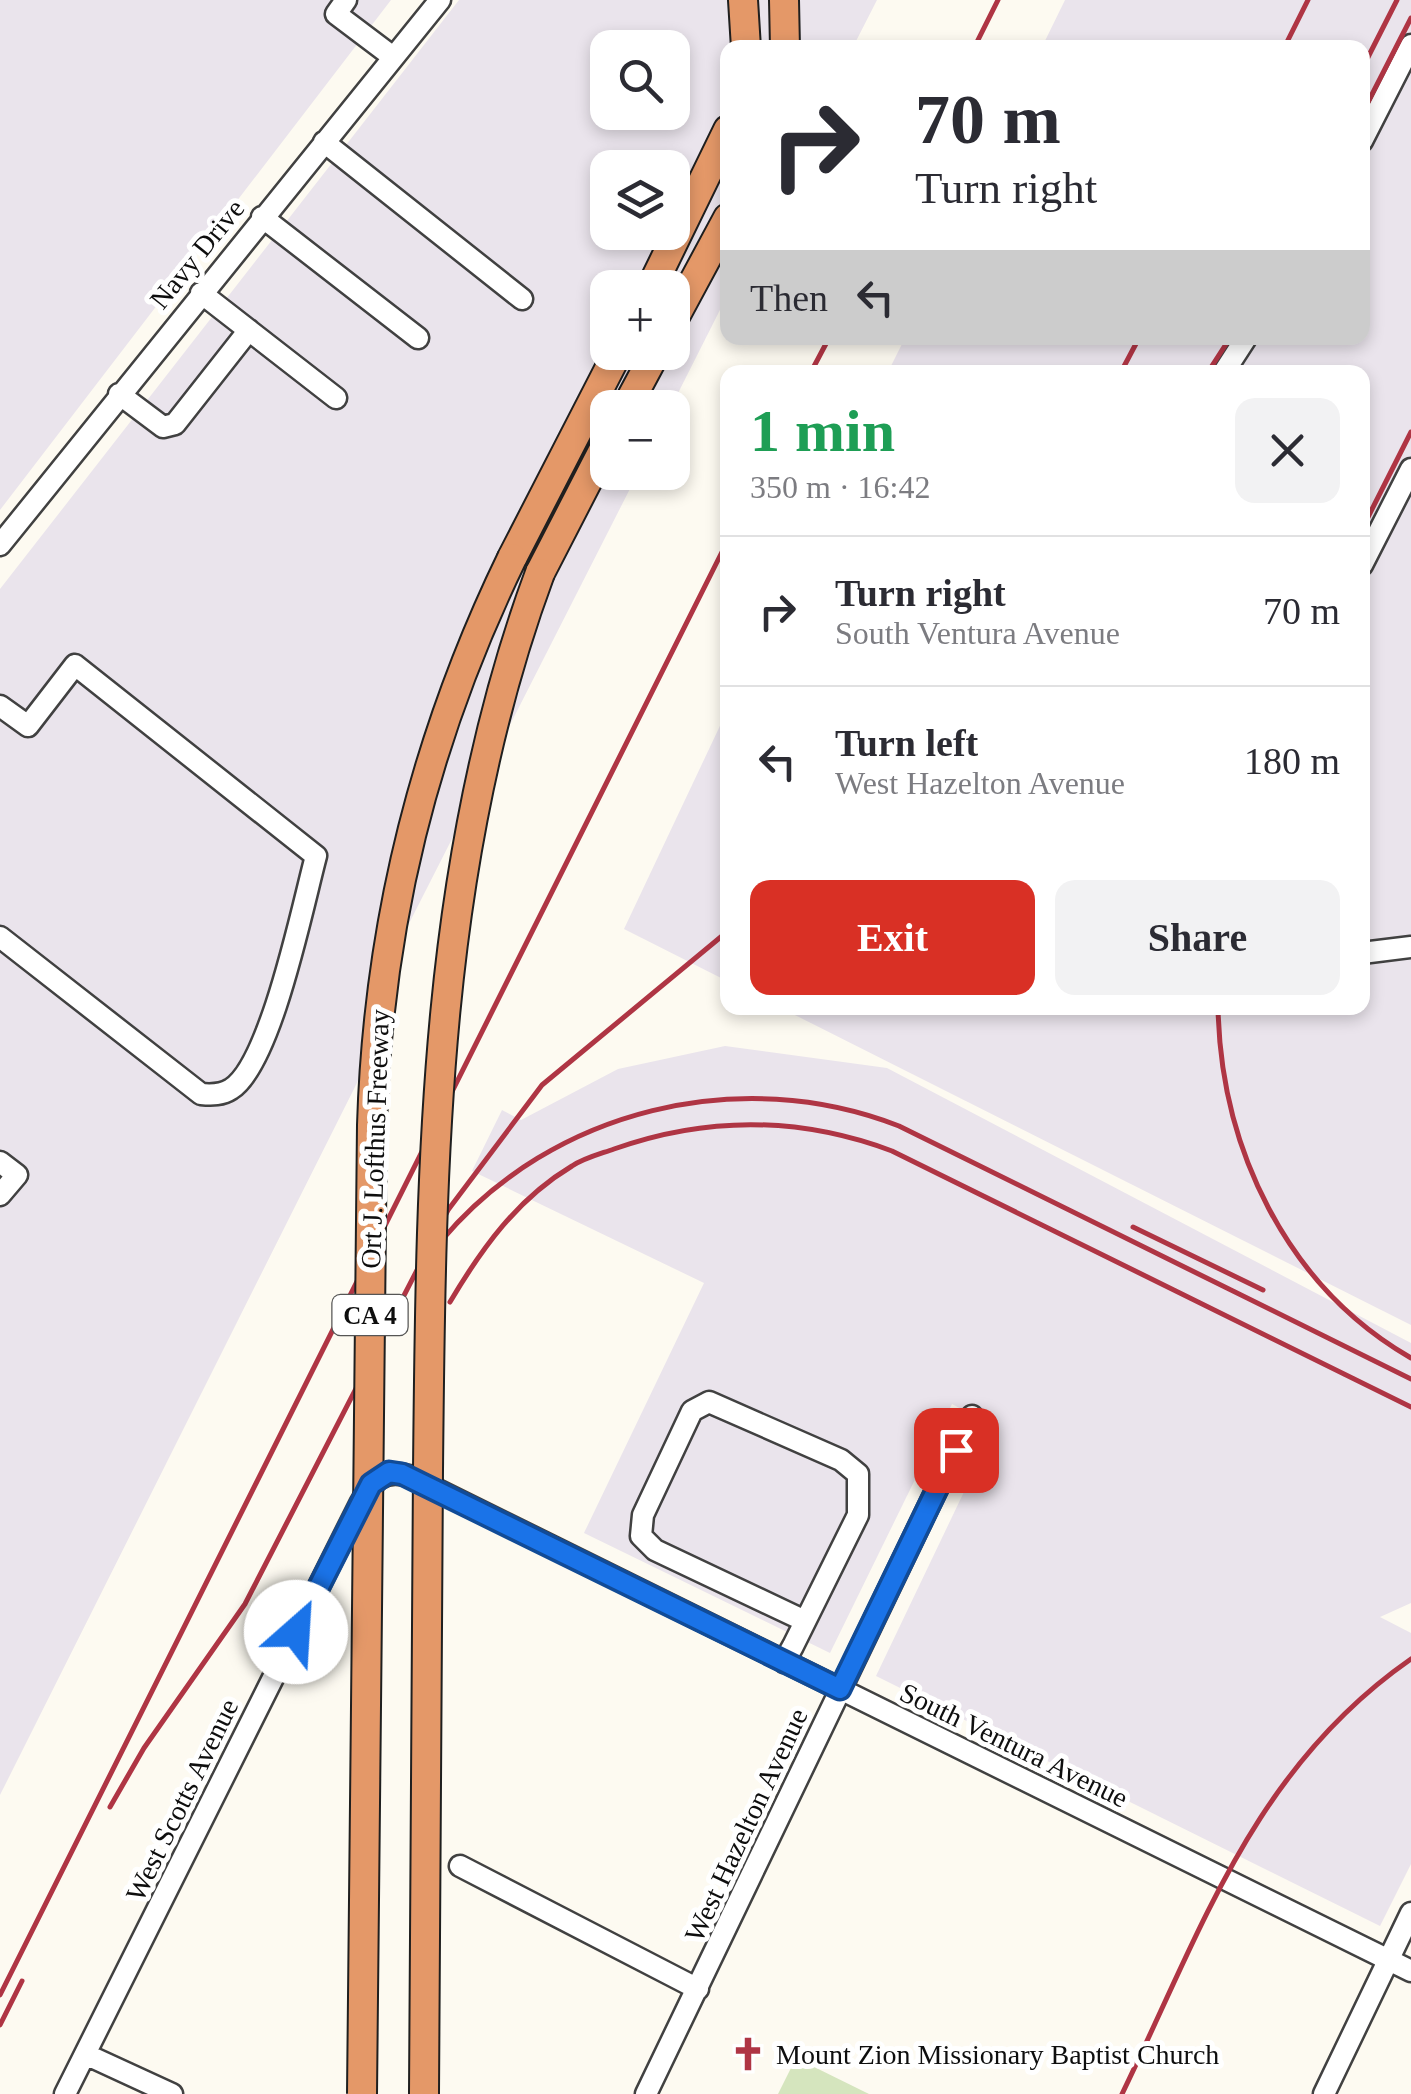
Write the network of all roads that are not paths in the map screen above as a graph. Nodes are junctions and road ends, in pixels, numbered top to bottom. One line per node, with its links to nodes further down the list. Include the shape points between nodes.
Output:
1 (440, 0): 8 (street, Navy Drive)
2 (743, 0): 5 (highway)
3 (784, 0): 6 (highway)
4 (333, 4): 8 (street)
5 (746, 40)
6 (785, 40)
7 (1411, 46): 9 (street)
8 (394, 57): 10 (street, Navy Drive)
9 (1370, 125)
10 (324, 142): 12 (street, Navy Drive); 17 (street)
11 (720, 147): 14 (highway)
12 (262, 218): 16 (street, Navy Drive); 19 (street)
13 (720, 233): 15 (highway)
14 (661, 270)
15 (690, 289)
16 (200, 293): 18 (street); 21 (street, Navy Drive)
17 (522, 299)
18 (249, 330): 21 (street, via 175,424 163,426); 22 (street)
19 (418, 338)
20 (609, 370): 46 (highway, Ort J. Lofthus Freeway / CA 4, bridge, via 463,665 396,890 378,1007)
21 (119, 394): 25 (street, Navy Drive)
22 (336, 398)
23 (1411, 469): 26 (street)
24 (590, 475): 47 (highway, CA 4, bridge, via 540,573 501,684 473,798 440,1046 430,1264)
25 (0, 546)
26 (1370, 550)
27 (0, 706): 28 (street, via 28,726 75,665 316,856 272,1022 240,1081 215,1095 201,1094)
28 (0, 937)
29 (1411, 948): 30 (street)
30 (1370, 952)
31 (0, 1162): 32 (street, via 16,1174)
32 (0, 1195)
33 (972, 1416): 37 (street, West Hazelton Avenue)
34 (376, 1479): 36 (street, South Ventura Avenue, via 389,1472 409,1476); 43 (street, West Scotts Avenue)
35 (805, 1622): 35 (street, via 858,1515 858,1474 841,1460 709,1402 692,1411 641,1536 655,1550); 36 (street)
36 (784, 1662): 37 (street, South Ventura Avenue)
37 (840, 1689): 40 (street, South Ventura Avenue); 42 (street, West Hazelton Avenue)
38 (460, 1866): 42 (street)
39 (1411, 1914): 40 (street)
40 (1387, 1962): 41 (street, South Ventura Avenue); 49 (street)
41 (1411, 1971)
42 (698, 1989): 48 (street, West Hazelton Avenue)
43 (85, 2054): 44 (street, West Scotts Avenue); 45 (street)
44 (65, 2094)
45 (172, 2094)
46 (362, 2094)
47 (424, 2094)
48 (646, 2094)
49 (1324, 2094)

